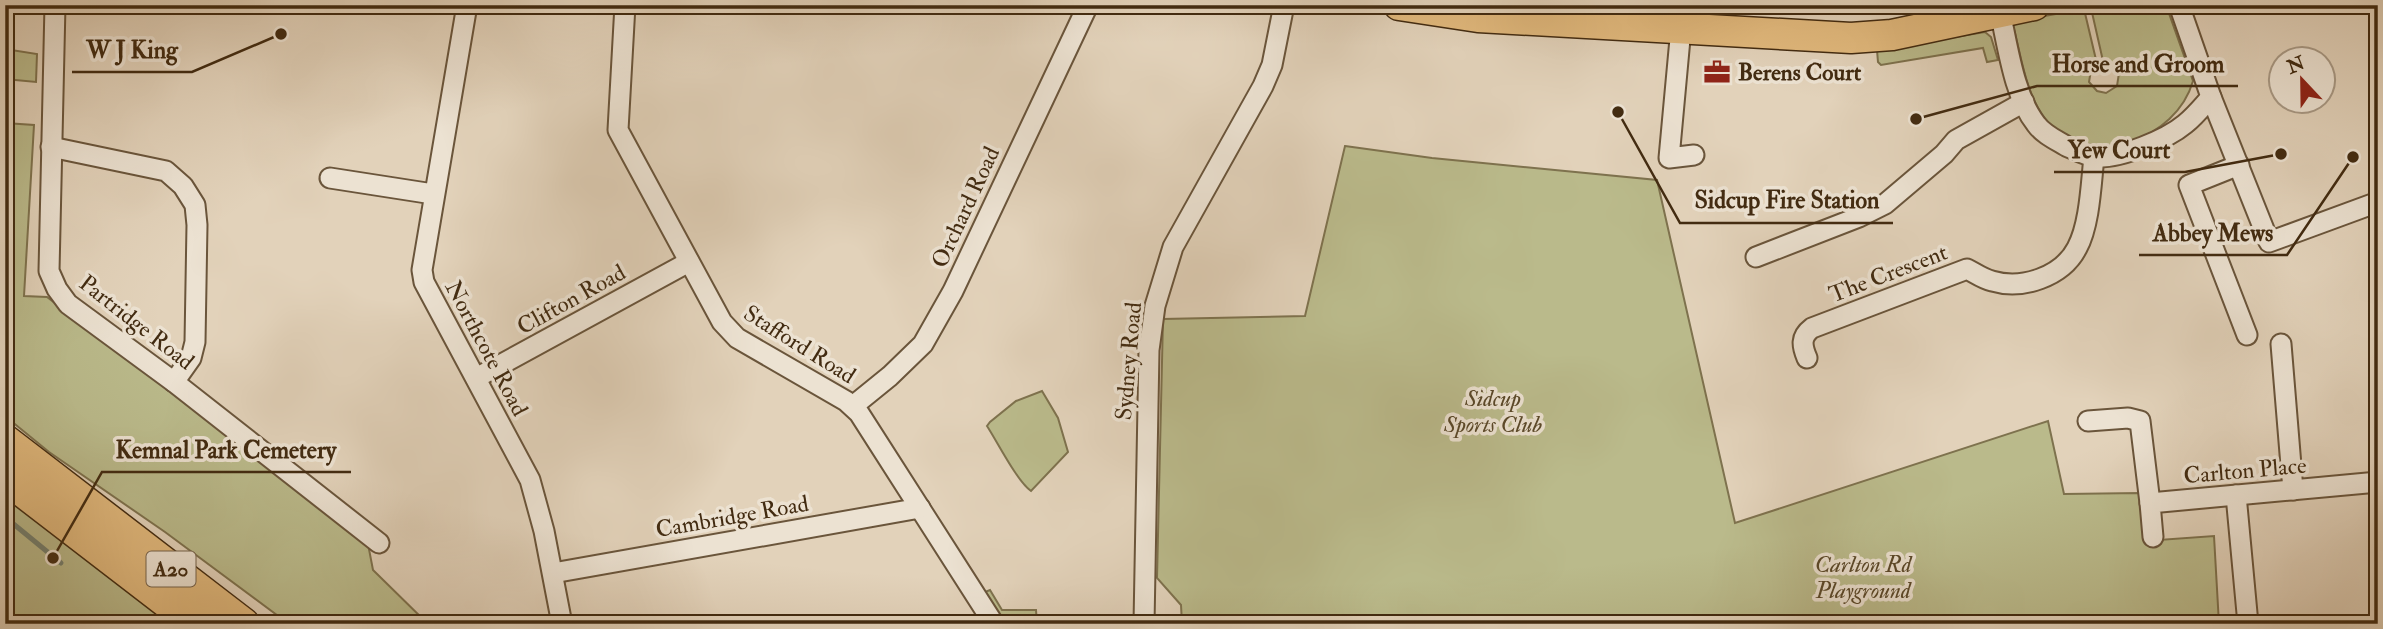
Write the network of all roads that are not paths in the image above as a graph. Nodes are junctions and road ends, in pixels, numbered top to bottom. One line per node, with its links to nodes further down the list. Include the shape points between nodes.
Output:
1 (55, 5): 13 (street, Partridge Road)
2 (467, 5): 18 (street, Northcote Road)
3 (625, 5): 21 (street, Stafford Road, via 618,130)
4 (1088, 5): 27 (street, Orchard Road, via 953,290 922,344)
5 (1284, 5): 43 (street, Sydney Road, via 1272,65 1173,247 1155,306 1149,351)
6 (1401, 5): 10 (main road, via 1478,17)
7 (2034, 5): 9 (main road)
8 (2179, 5): 11 (street)
9 (2000, 12): 10 (main road, via 1883,36 1851,38); 12 (street)
10 (1681, 28): 14 (street, via 1670,158)
11 (2211, 97): 15 (street, via 2184,125 2153,142 2122,154); 16 (street)
12 (2024, 102): 15 (street, via 2036,125 2054,139); 20 (street, via 1956,140 1885,204)
13 (51, 147): 26 (street, Partridge Road, via 49,271 57,289 68,303); 26 (street, via 166,172 183,186 195,205 195,342 191,358)
14 (1694, 155)
15 (2094, 157): 24 (street, The Crescent, via 2078,248 2049,277 2016,284 1991,281 1967,269 1812,328 1802,345)
16 (2239, 165): 19 (street, via 2269,242); 22 (street, via 2189,185)
17 (330, 178): 18 (street)
18 (433, 194): 25 (street, Northcote Road, via 424,282)
19 (2378, 202)
20 (1756, 257)
21 (689, 262): 25 (street, Clifton Road); 27 (street, Stafford Road, via 729,331)
22 (2247, 335)
23 (2281, 344): 32 (street)
24 (1807, 358)
25 (476, 378): 38 (street, Northcote Road, via 530,480)
26 (174, 382): 37 (street, Partridge Road)
27 (853, 407): 35 (street, Stafford Road)
28 (2088, 421): 34 (street, via 2140,421)
29 (5, 441): 40 (highway, A20)
30 (5, 477): 39 (highway, A20)
31 (2378, 482): 32 (street, Carlton Place)
32 (2293, 490): 33 (street, Carlton Place)
33 (2236, 495): 34 (street, Carlton Place); 44 (street)
34 (2150, 503): 36 (street)
35 (920, 508): 38 (street, Cambridge Road); 42 (street, Stafford Road)
36 (2153, 537)
37 (379, 543)
38 (553, 573): 41 (street, Northcote Road)
39 (196, 624)
40 (243, 624)
41 (562, 624)
42 (995, 624)
43 (1144, 624)
44 (2248, 624)

